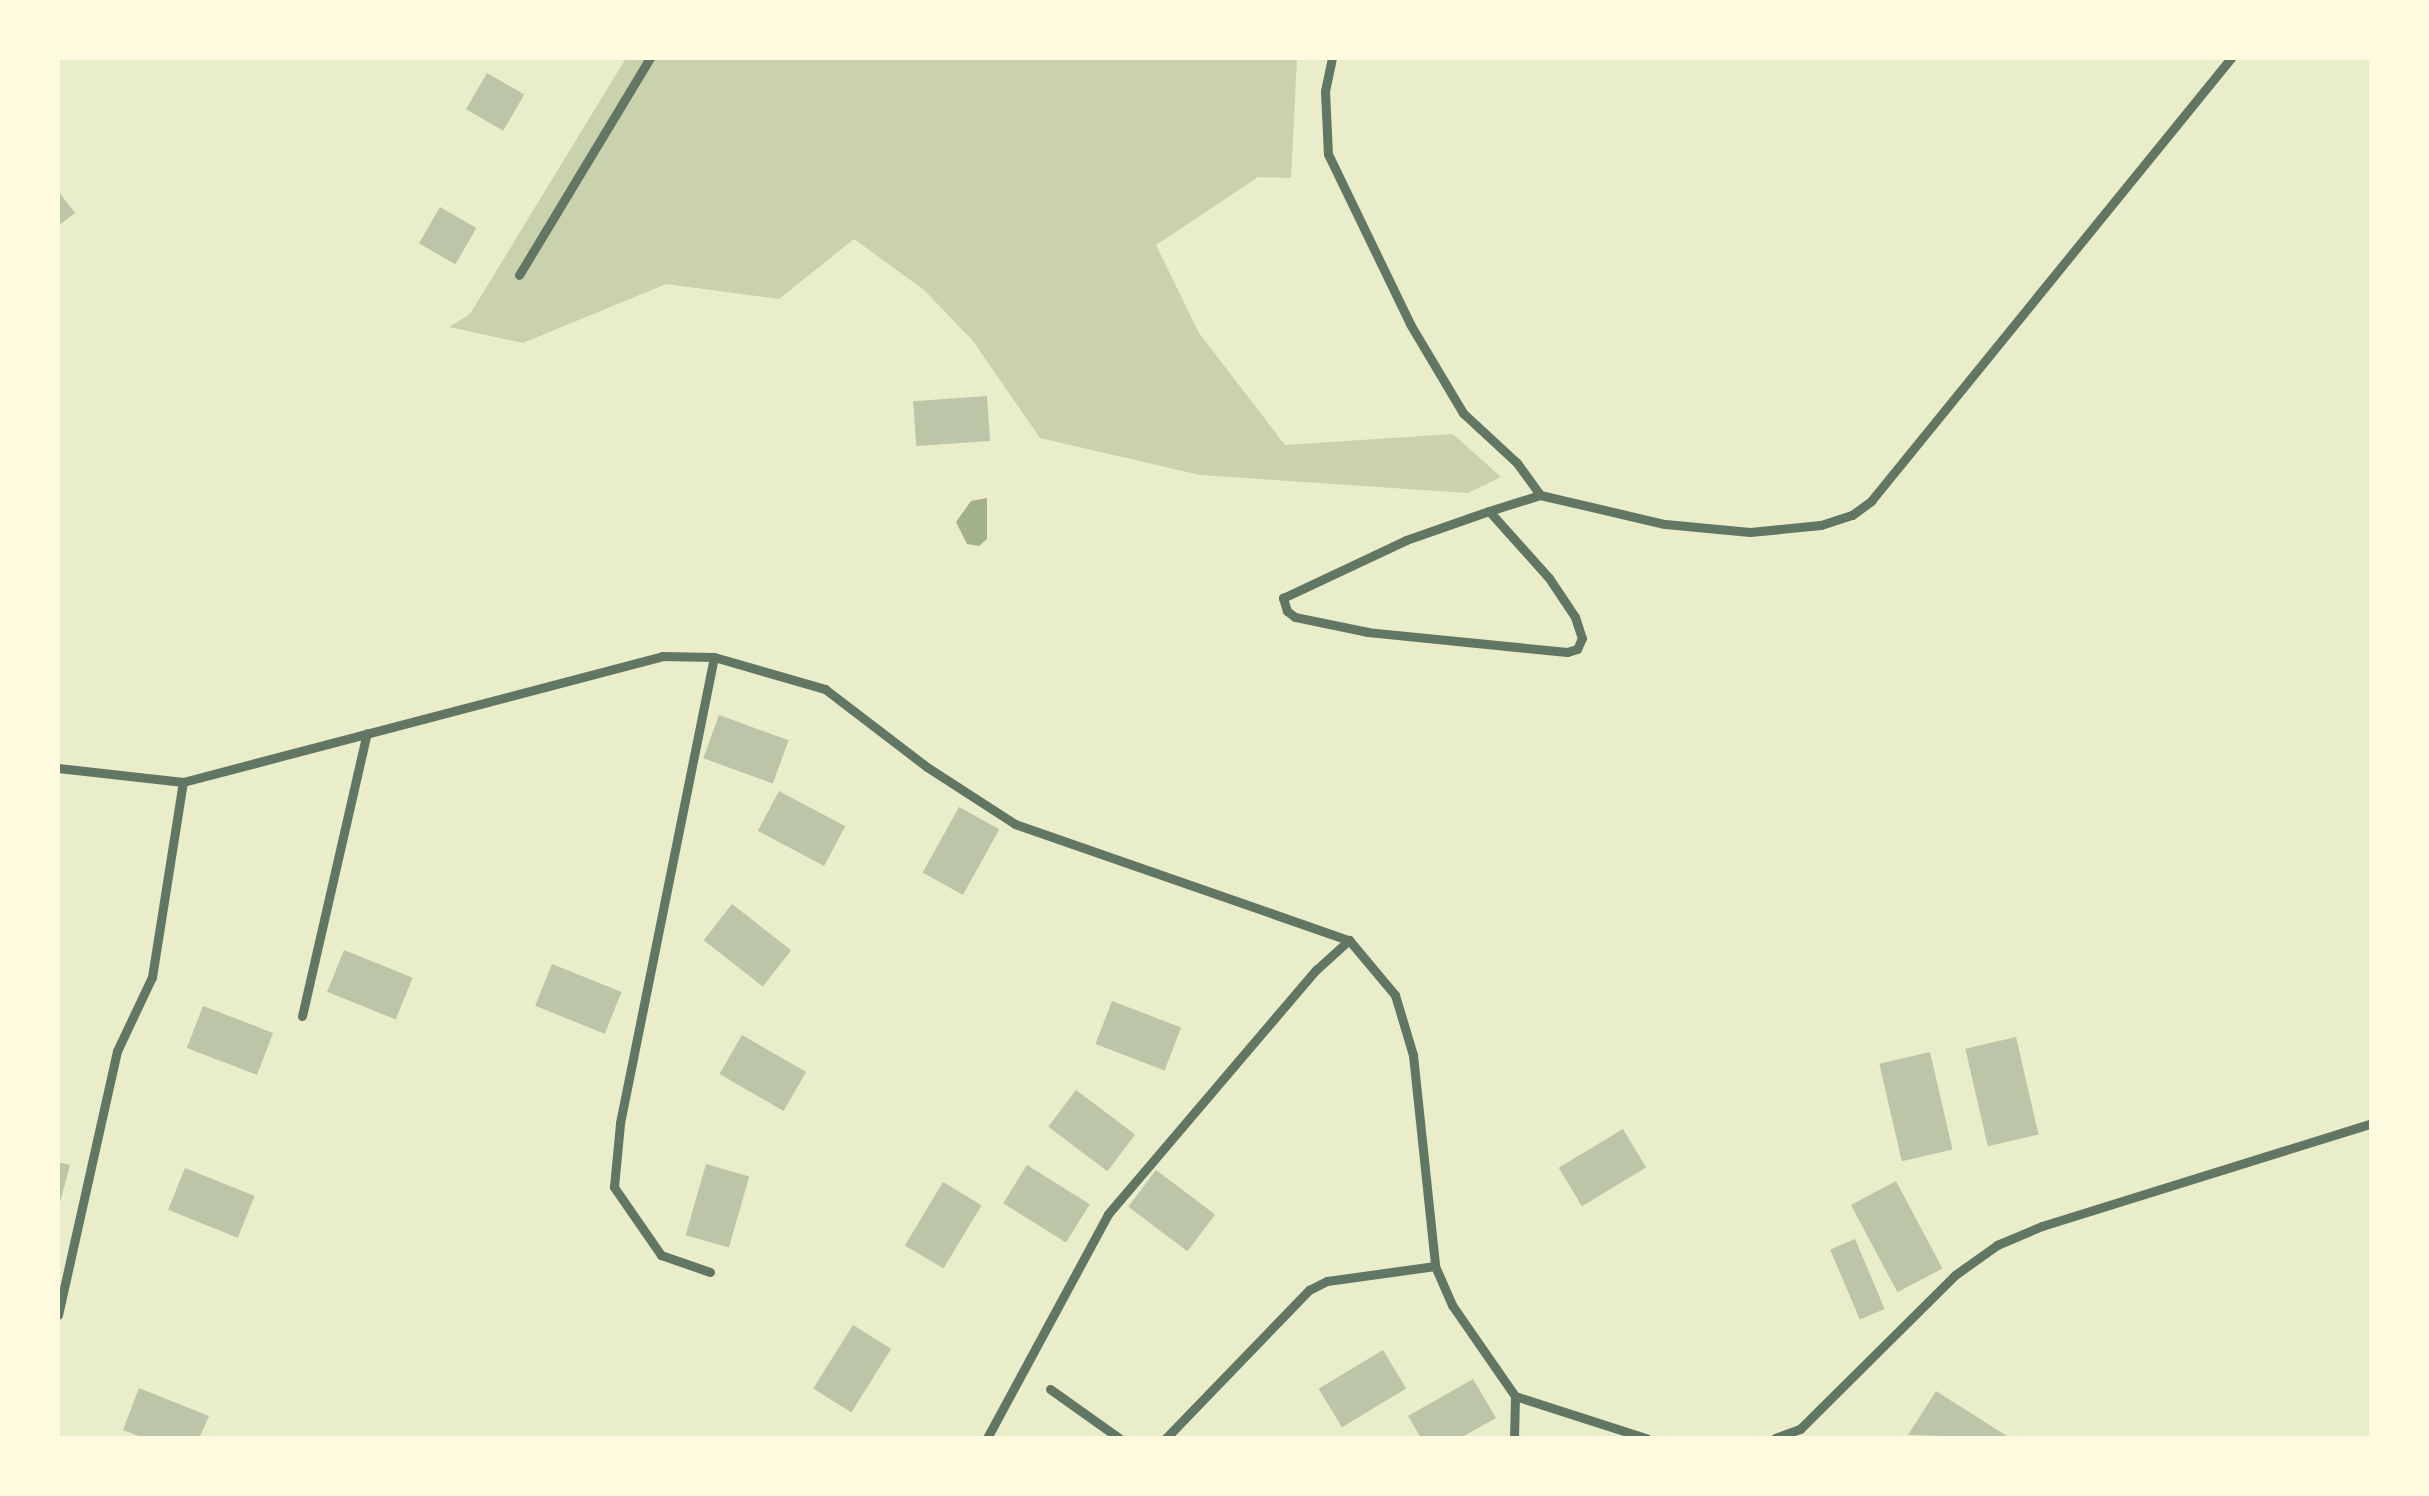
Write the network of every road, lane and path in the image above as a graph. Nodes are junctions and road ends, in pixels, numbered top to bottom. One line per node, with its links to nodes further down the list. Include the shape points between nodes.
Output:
1 (650, 58): 4 (street)
2 (1332, 58): 5 (street, via 1325,91 1328,154 1368,243 1463,413 1517,462)
3 (2231, 58): 5 (street, via 1884,485 1852,515 1750,532 1665,524)
4 (518, 275)
5 (1540, 495): 6 (street)
6 (1489, 511): 6 (street, via 1574,617 1582,638 1577,649 1368,632 1287,611 1283,598 1406,540)
7 (714, 658): 8 (street, via 662,656); 11 (street, via 824,689 1015,824); 15 (street, via 620,1123 614,1188 661,1254)
8 (367, 734): 10 (street); 12 (street)
9 (58, 768): 10 (street)
10 (183, 782): 16 (street, via 152,977 118,1051)
11 (1349, 940): 14 (street, via 1395,995 1412,1056); 20 (street, via 1108,1214)
12 (302, 1016)
13 (2372, 1123): 19 (street, via 1996,1245 1955,1275)
14 (1435, 1266): 18 (street, via 1452,1306); 22 (street, via 1327,1281 1309,1290)
15 (710, 1272)
16 (58, 1315)
17 (1050, 1389): 21 (street)
18 (1515, 1396): 23 (street); 24 (street)
19 (1801, 1434): 25 (street)
20 (987, 1438)
21 (1118, 1438)
22 (1166, 1438)
23 (1514, 1438)
24 (1646, 1438)
25 (1775, 1438)

